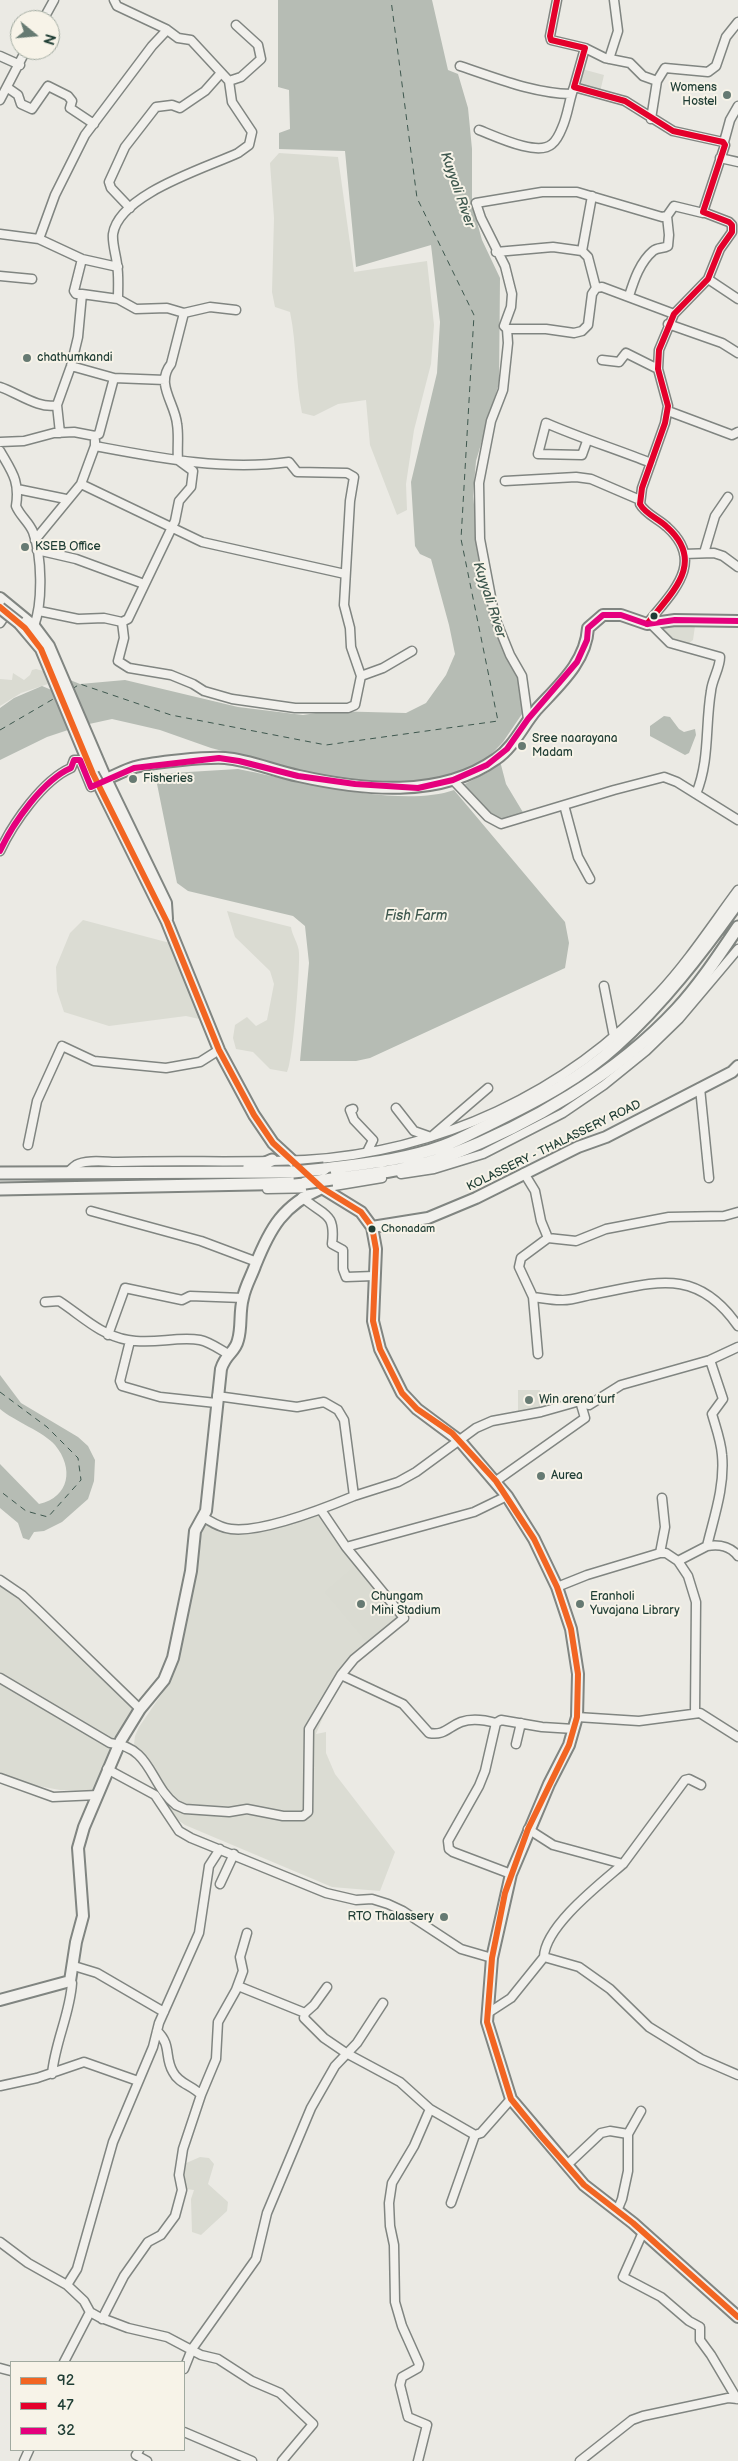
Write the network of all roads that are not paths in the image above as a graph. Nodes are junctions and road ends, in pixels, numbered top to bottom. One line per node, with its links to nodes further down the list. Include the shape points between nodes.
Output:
1 (114, 0): 6 (street, via 116,6)
2 (557, 0): 7 (street, via 551,40)
3 (614, 0): 9 (street, via 618,31)
4 (738, 22): 15 (street, via 726,37 716,66 708,72 665,68)
5 (236, 25): 14 (street, via 258,45 261,59 241,77)
6 (167, 30): 13 (street, via 178,38 191,40); 21 (street)
7 (585, 48): 9 (street); 17 (street)
8 (0, 56): 11 (street)
9 (609, 59): 15 (street, via 630,63 643,76)
10 (22, 60): 11 (street)
11 (20, 65): 16 (street)
12 (460, 66): 17 (street, via 547,93)
13 (221, 73): 14 (street); 27 (street, via 205,91 180,108 172,105 156,107 125,147 109,182)
14 (229, 81): 27 (street, via 232,102 252,132 249,145 238,153 162,184)
15 (657, 81): 20 (street)
16 (8, 88): 18 (street); 21 (street, via 18,95 21,104 32,109 48,86 52,87 72,101 70,108)
17 (573, 91): 20 (street, via 616,97); 22 (street, via 563,126 548,147 521,146)
18 (0, 100)
19 (738, 106): 23 (street)
20 (651, 119): 23 (street, via 673,131)
21 (94, 124): 32 (street, via 71,162)
22 (479, 130)
23 (724, 142): 24 (street)
24 (720, 158): 25 (street); 28 (street)
25 (738, 162)
26 (592, 196): 29 (street); 33 (street); 34 (street, via 576,192 542,192 476,203)
27 (130, 208): 36 (street, via 113,234)
28 (703, 213): 29 (street, via 674,206); 30 (street)
29 (667, 216): 42 (street, via 668,246 657,248 649,256 638,272)
30 (735, 225): 39 (street, via 720,249)
31 (0, 234): 32 (street)
32 (39, 240): 35 (street)
33 (582, 251): 34 (street, via 553,247); 40 (street, via 588,257)
34 (496, 252): 49 (street, via 505,266 512,294)
35 (82, 259): 36 (street); 41 (street, via 74,291)
36 (118, 267): 43 (street)
37 (0, 276): 38 (street)
38 (32, 279)
39 (708, 279): 44 (street); 47 (street)
40 (596, 288): 42 (street); 49 (street, via 592,294 588,325 582,331)
41 (82, 294): 43 (street); 52 (street, via 78,337)
42 (629, 296): 47 (street)
43 (118, 299): 46 (street, via 136,309 167,308)
44 (738, 299)
45 (236, 310): 46 (street, via 210,307)
46 (184, 313): 55 (street)
47 (674, 314): 48 (street)
48 (668, 324): 50 (street); 53 (street, via 659,350)
49 (506, 329): 93 (street, via 508,359 503,390 491,421 478,483 480,539 495,618 522,676)
50 (738, 353)
51 (602, 360): 53 (street, via 619,362 626,353)
52 (71, 366): 54 (street); 57 (street)
53 (658, 369): 58 (street)
54 (114, 378): 55 (street); 61 (street, via 99,434)
55 (165, 380): 66 (street, via 177,423)
56 (0, 387): 57 (street, via 49,406)
57 (57, 405): 60 (street)
58 (668, 410): 59 (street, via 725,433 732,435); 67 (street)
59 (738, 432)
60 (60, 433): 61 (street); 63 (street, via 24,441)
61 (95, 436): 64 (street)
62 (587, 441): 62 (street, via 546,423 538,454 582,455); 67 (street)
63 (0, 442)
64 (95, 446): 66 (street); 69 (street)
65 (0, 451): 70 (street, via 15,476)
66 (178, 460): 74 (street, via 193,472 192,487 179,501); 80 (street, via 239,465 289,462 297,472 347,473 354,477)
67 (651, 463): 73 (street)
68 (505, 481): 73 (street, via 576,476)
69 (81, 484): 72 (street); 74 (street)
70 (17, 488): 72 (street); 75 (street, via 16,506 28,522)
71 (728, 497): 77 (street, via 715,516)
72 (66, 499): 75 (street)
73 (640, 500): 78 (street, via 642,508 668,528)
74 (172, 527): 80 (street, via 202,542); 81 (street)
75 (35, 540): 76 (street)
76 (37, 550): 81 (street, via 76,559); 85 (street)
77 (704, 552): 78 (street); 79 (street, via 723,556)
78 (684, 554): 89 (street, via 686,569)
79 (738, 567)
80 (345, 574): 92 (street, via 344,605 351,647)
81 (144, 584): 88 (street, via 128,619)
82 (0, 598): 83 (main road)
83 (12, 606): 86 (street); 90 (main road)
84 (0, 608): 95 (main road, bridge, via 20,623 41,648 93,774)
85 (39, 611): 88 (street, via 78,619 104,618); 90 (street)
86 (1, 620)
87 (738, 620): 89 (main road, via 675,620)
88 (122, 622): 92 (street, via 124,638 118,661 122,665 170,675 204,691 232,699 295,708 348,708 358,700)
89 (649, 624): 93 (main road, via 621,615 603,615 588,628 588,640 577,662); 96 (street, via 670,643 720,657 711,691 704,775)
90 (34, 626): 95 (main road, via 49,646 86,728)
91 (412, 651): 92 (street)
92 (361, 676)
93 (528, 719): 94 (main road, via 498,758)
94 (453, 780): 95 (main road, via 418,788 356,784 298,776 219,758 134,768); 97 (street, via 488,817 501,824)
95 (103, 782): 99 (street, via 91,787 80,760 74,760 71,768 60,773 26,811); 107 (main road, via 167,922)
96 (696, 794): 97 (street, via 664,778); 98 (street)
97 (564, 805): 100 (street, via 578,856)
98 (738, 820)
99 (0, 851)
100 (590, 879)
101 (738, 890): 106 (street, via 682,967)
102 (738, 902): 118 (highway, bridge, via 662,1001 615,1047 570,1081 516,1111 443,1146 378,1162 293,1172)
103 (738, 927): 123 (highway, bridge, via 712,966 665,1021 625,1056 573,1094 515,1125 447,1157 381,1173 305,1183)
104 (738, 949): 125 (street, via 679,1019 646,1051 563,1113 483,1154 434,1169)
105 (604, 986): 106 (street)
106 (614, 1037): 113 (street, via 545,1085 472,1124)
107 (219, 1050): 114 (street, via 200,1062 166,1068 94,1061 62,1046 37,1101); 117 (main road, via 254,1116 273,1143)
108 (736, 1071): 110 (main road, KOLASSERY - THALASSERY ROAD)
109 (488, 1088): 113 (street)
110 (700, 1088): 121 (main road, KOLASSERY - THALASSERY ROAD, via 606,1137 578,1146); 122 (street)
111 (396, 1108): 113 (street, via 414,1131)
112 (353, 1109): 115 (street, via 350,1113 354,1120 373,1140)
113 (431, 1137): 115 (street)
114 (28, 1144)
115 (366, 1152): 117 (street)
116 (272, 1160): 117 (street); 118 (highway); 120 (street, via 91,1163 77,1164)
117 (291, 1160): 125 (main road)
118 (218, 1172): 120 (highway)
119 (3, 1173): 120 (highway)
120 (68, 1173)
121 (524, 1173): 131 (main road, KOLASSERY - THALASSERY ROAD, via 428,1218); 132 (street, via 535,1191)
122 (710, 1178)
123 (245, 1184): 124 (highway); 127 (highway)
124 (77, 1187): 126 (highway); 127 (street, via 86,1190)
125 (322, 1188): 127 (street); 128 (main road); 131 (main road, via 361,1212)
126 (3, 1189)
127 (280, 1189)
128 (302, 1197): 133 (main road, via 275,1223); 134 (street, via 330,1220 334,1228 332,1244 343,1250 346,1277)
129 (91, 1211): 133 (street, via 201,1241)
130 (738, 1212): 132 (street, via 724,1216 669,1217 606,1229 576,1242)
131 (372, 1228): 134 (main road, via 376,1249)
132 (548, 1238): 135 (street, via 521,1258 519,1267)
133 (257, 1262): 136 (main road)
134 (374, 1276): 147 (main road, via 373,1322 380,1349 402,1393 417,1409)
135 (533, 1297): 138 (street, via 561,1300 671,1282 704,1293 729,1313); 143 (street)
136 (243, 1298): 139 (street, via 190,1296 182,1300 125,1288); 142 (main road, via 239,1338 236,1347)
137 (45, 1302): 139 (street, via 59,1301)
138 (738, 1326)
139 (108, 1335): 140 (street)
140 (130, 1341): 142 (street, via 200,1340); 145 (street, via 120,1381 122,1386 160,1397)
141 (738, 1347): 144 (street)
142 (228, 1354): 145 (main road)
143 (538, 1354)
144 (710, 1360): 146 (street, via 621,1386 589,1405); 154 (street, via 722,1393 721,1404 712,1414 722,1456 722,1472)
145 (217, 1400): 149 (street, via 297,1407 324,1402 338,1410 344,1420); 153 (main road, via 206,1511)
146 (580, 1401): 147 (street, via 492,1421); 148 (street, via 585,1418)
147 (460, 1440): 148 (main road); 149 (street, via 398,1482)
148 (496, 1481): 150 (main road)
149 (354, 1496): 152 (street)
150 (507, 1496): 155 (street, via 474,1512); 160 (main road, via 534,1539)
151 (662, 1498): 156 (street, via 665,1527)
152 (321, 1510): 153 (street, via 242,1530 225,1528); 155 (street)
153 (202, 1517): 163 (main road, via 195,1531 191,1571 173,1658 164,1680)
154 (707, 1546): 157 (street, via 726,1546); 158 (street)
155 (346, 1547): 161 (street, via 404,1618 354,1659)
156 (660, 1553): 158 (street); 160 (street)
157 (738, 1556)
158 (678, 1561): 164 (street, via 688,1576 696,1602)
159 (0, 1580): 163 (street, via 34,1606)
160 (557, 1587): 165 (main road, via 571,1629 578,1674)
161 (341, 1675): 167 (street, via 403,1704 429,1734 439,1735 462,1721); 170 (street, via 309,1730 308,1812 303,1816 282,1816 247,1808 229,1812 186,1809 172,1802 137,1752)
162 (0, 1678): 170 (street, via 110,1743)
163 (140, 1709): 170 (main road)
164 (695, 1713): 165 (street, via 639,1721); 169 (street)
165 (577, 1717): 168 (main road)
166 (521, 1722): 167 (street, via 501,1720); 168 (street); 171 (street)
167 (496, 1723): 180 (street, via 479,1786 448,1842 453,1852)
168 (574, 1729): 176 (main road)
169 (738, 1737)
170 (120, 1744): 172 (main road)
171 (516, 1744)
172 (107, 1769): 175 (main road); 177 (street, via 155,1795 179,1832)
173 (0, 1778): 175 (street, via 53,1797)
174 (701, 1786): 179 (street, via 690,1779 685,1780)
175 (98, 1795): 185 (main road, via 78,1848 83,1916)
176 (528, 1829): 179 (street, via 554,1845); 180 (main road)
177 (220, 1849): 178 (street); 191 (street, via 210,1866 199,1933)
178 (234, 1854): 181 (street); 184 (street, via 326,1893 388,1904 461,1949)
179 (623, 1864): 183 (street, via 566,1916)
180 (511, 1874): 184 (main road)
181 (220, 1884)
182 (247, 1932): 187 (street, via 240,1952 242,1971)
183 (544, 1957): 193 (street, via 511,1998); 197 (street, via 578,1967 610,1989 649,2027 701,2058)
184 (492, 1958): 193 (main road)
185 (74, 1966): 186 (main road); 191 (street, via 97,1973)
186 (70, 1981): 189 (main road); 196 (street, via 72,1993 57,2040)
187 (238, 1986): 192 (street); 200 (street, via 218,2022 216,2059)
188 (327, 1987): 192 (street)
189 (0, 2000)
190 (382, 2003): 195 (street, via 357,2043)
191 (164, 2012): 194 (street)
192 (304, 2013): 195 (street, via 304,2018 324,2038)
193 (488, 2013): 201 (main road, via 487,2022)
194 (157, 2031): 198 (street); 200 (street, via 167,2044 170,2064 177,2078)
195 (346, 2053): 202 (street, via 400,2082); 215 (street, via 328,2078 302,2128 267,2213 256,2259)
196 (52, 2074): 198 (street, via 84,2062); 199 (street)
197 (738, 2075)
198 (138, 2080): 211 (street, via 113,2142 77,2269)
199 (0, 2086)
200 (201, 2095): 214 (street, via 183,2149 182,2190 174,2216 161,2235 148,2242 124,2276)
201 (511, 2099): 205 (street); 206 (main road)
202 (430, 2109): 205 (street); 224 (street, via 414,2146 392,2183 389,2203 396,2302 402,2326 420,2364 402,2377 400,2385 408,2417 427,2425)
203 (641, 2112): 204 (street)
204 (628, 2134): 206 (street, via 601,2133); 208 (street, via 628,2171)
205 (475, 2135): 207 (street)
206 (567, 2165): 208 (main road, via 584,2185)
207 (451, 2203)
208 (617, 2211): 209 (main road)
209 (643, 2232): 213 (main road); 218 (street, via 623,2277 661,2297 700,2327 700,2340)
210 (0, 2242): 211 (street)
211 (66, 2285): 212 (street, via 84,2301)
212 (90, 2312): 214 (street); 216 (street)
213 (738, 2317)
214 (102, 2319): 215 (street, via 167,2337)
215 (192, 2349): 217 (street); 223 (street, via 218,2359 252,2381 280,2393 313,2424)
216 (65, 2361)
217 (185, 2366)
218 (737, 2399): 225 (street, via 721,2399 632,2420)
219 (185, 2432): 222 (street)
220 (138, 2452): 221 (street)
221 (147, 2461)
222 (252, 2461)
223 (282, 2461)
224 (418, 2461)
225 (580, 2461)

